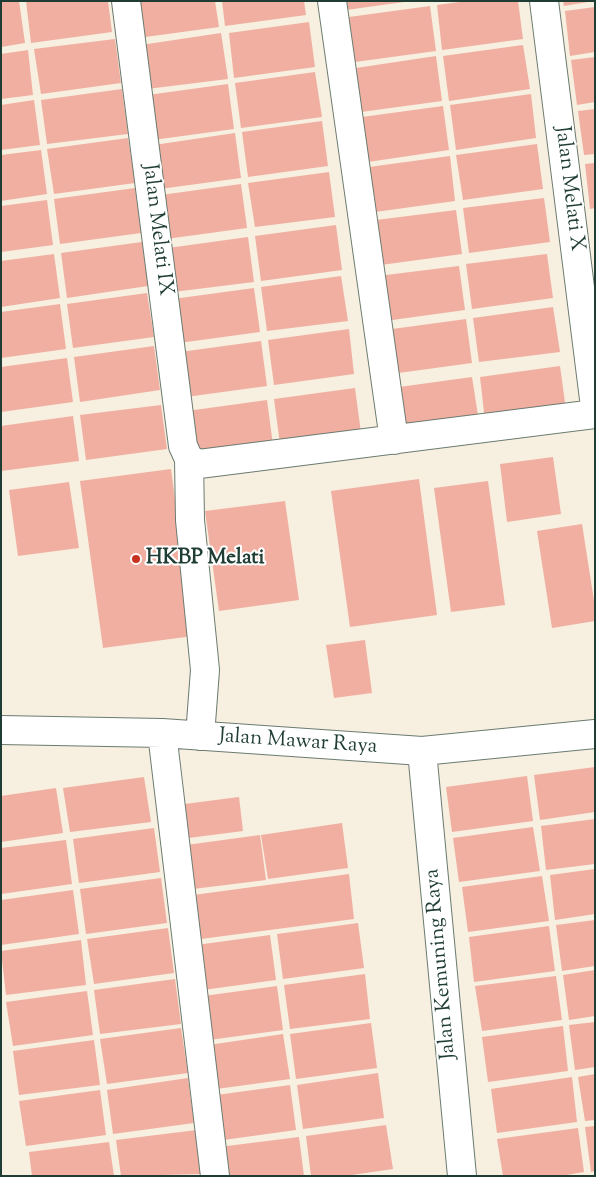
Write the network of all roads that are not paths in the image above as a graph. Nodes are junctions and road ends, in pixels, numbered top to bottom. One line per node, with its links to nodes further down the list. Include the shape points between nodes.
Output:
1 (126, 1): 7 (street, Jalan Melati IX, via 183,446)
2 (332, 1): 6 (street)
3 (544, 1): 4 (street, Jalan Melati X)
4 (595, 407)
5 (595, 414): 6 (street)
6 (394, 440): 7 (street, via 199,464)
7 (189, 459): 11 (street, Jalan Melati IX, via 190,520 205,670)
8 (1, 730): 9 (street, Jalan Mawar Raya)
9 (162, 733): 11 (street, Jalan Mawar Raya); 13 (street)
10 (595, 734): 12 (street, Jalan Mawar Raya)
11 (200, 736): 12 (street, Jalan Mawar Raya)
12 (422, 751): 14 (street, Jalan Kemuning Raya)
13 (215, 1176)
14 (462, 1176)

